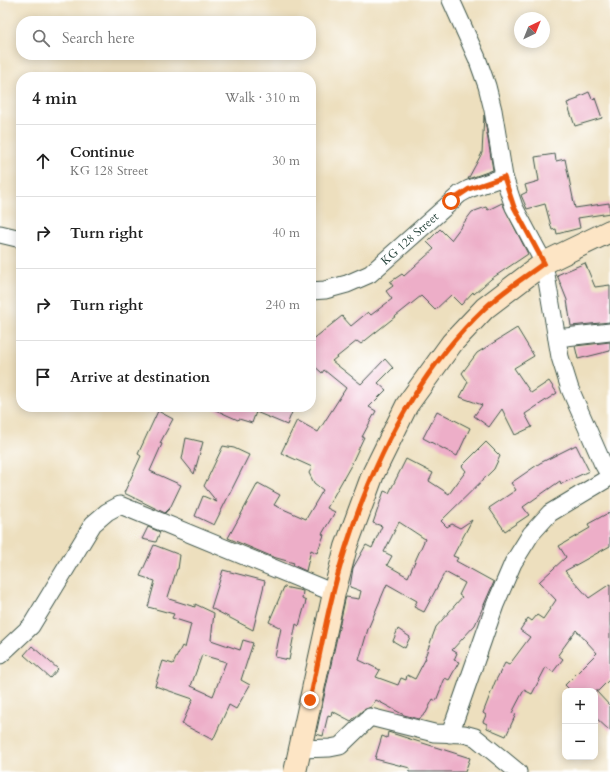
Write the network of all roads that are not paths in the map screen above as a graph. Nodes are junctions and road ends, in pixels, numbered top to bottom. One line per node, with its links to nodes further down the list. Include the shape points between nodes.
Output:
1 (451, 0): 2 (street, via 487,86)
2 (504, 177): 6 (street, via 517,213); 7 (street, KG 128 Street, via 460,194 370,274 347,284)
3 (610, 231): 6 (main road)
4 (0, 234): 5 (street)
5 (16, 238)
6 (544, 263): 9 (street); 11 (main road, via 485,308 452,343 407,405 373,474 346,547)
7 (316, 291)
8 (610, 332): 9 (street)
9 (557, 338): 10 (street, via 570,389)
10 (610, 476): 13 (street, via 550,513 531,534 513,563 495,605)
11 (334, 593): 12 (street, via 120,505 93,524 31,626); 14 (main road)
12 (0, 655)
13 (450, 734): 14 (street, via 434,733 370,717 340,746); 16 (street, via 475,737)
14 (300, 749): 15 (main road)
15 (295, 772)
16 (518, 772)

